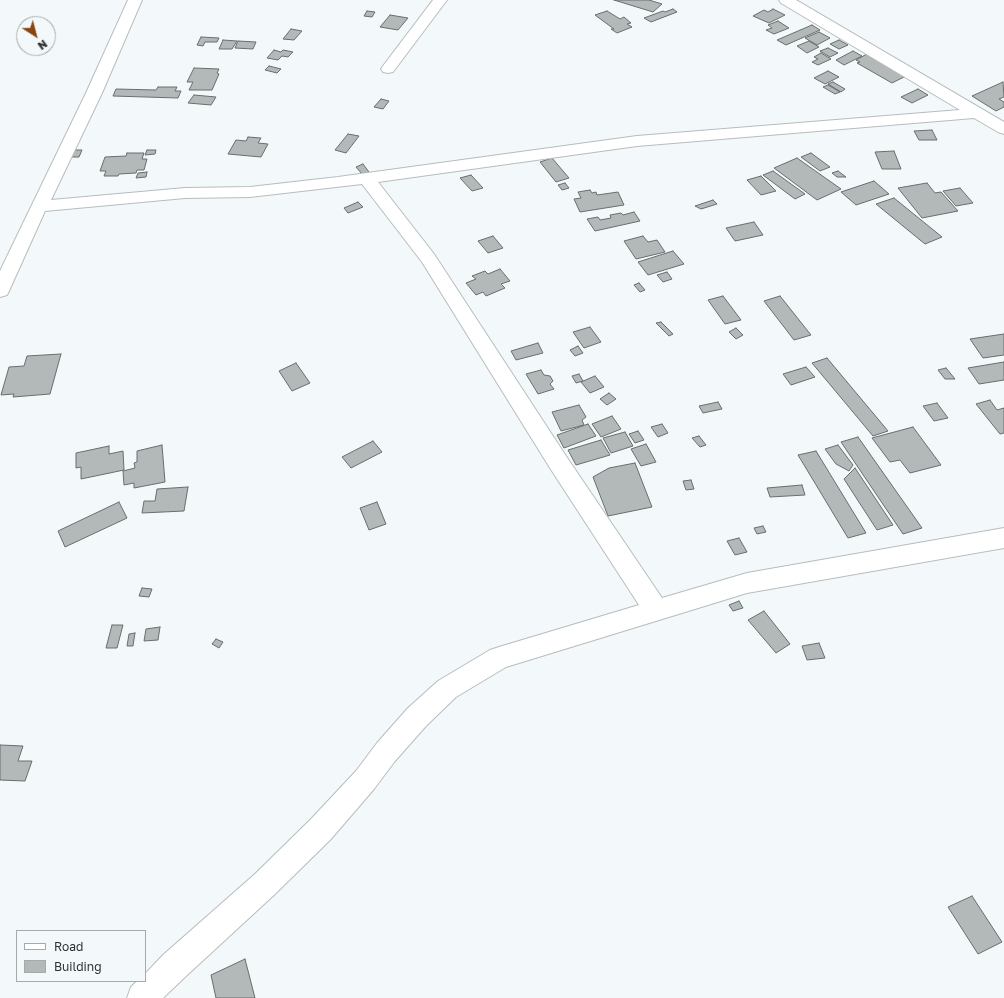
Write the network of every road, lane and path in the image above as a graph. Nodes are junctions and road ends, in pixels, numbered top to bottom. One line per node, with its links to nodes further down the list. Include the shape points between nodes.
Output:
1 (135, 0): 8 (street, via 94,93)
2 (440, 0): 4 (street)
3 (786, 0): 5 (street)
4 (388, 69)
5 (976, 113): 6 (street); 7 (street, via 637,141)
6 (1000, 124)
7 (366, 178): 8 (street, via 250,192 185,193); 11 (street, via 428,258)
8 (39, 206): 9 (street)
9 (0, 291)
10 (1003, 540): 11 (street, via 747,583)
11 (656, 610): 12 (street, via 499,658 447,689 417,717 386,752 366,780 321,829 266,884)
12 (142, 998)

